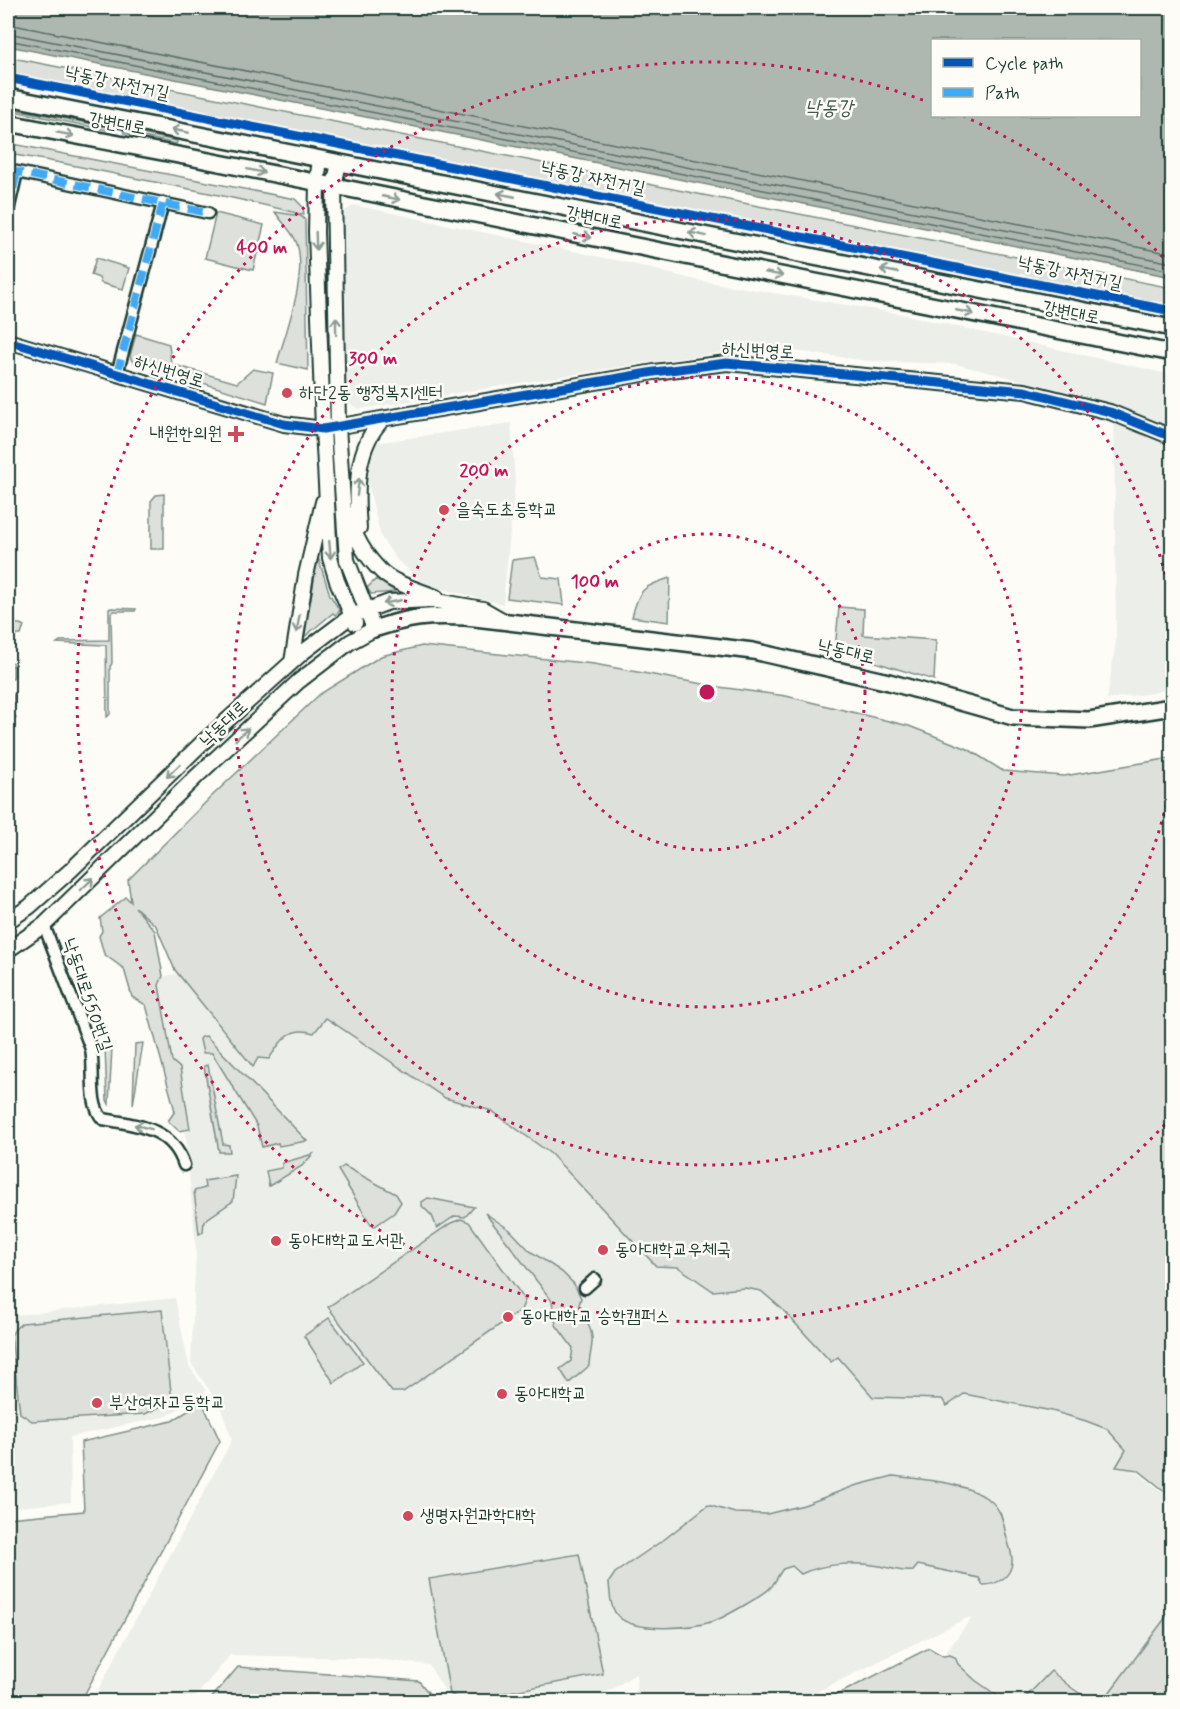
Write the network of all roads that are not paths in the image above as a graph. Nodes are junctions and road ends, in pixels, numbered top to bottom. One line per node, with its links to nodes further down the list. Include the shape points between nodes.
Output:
1 (8, 97): 3 (main road, 강변대로, one-way to 1)
2 (8, 123): 6 (main road, 강변대로, one-way to 6)
3 (320, 159): 4 (main road, 강변대로); 6 (street)
4 (339, 163): 7 (street); 11 (main road, 강변대로, one-way to 4)
5 (12, 171): 8 (street); 9 (street)
6 (317, 183): 7 (main road, 강변대로); 17 (street, one-way to 17)
7 (334, 186): 13 (main road, 강변대로, one-way to 13); 16 (street, one-way to 7)
8 (162, 203): 10 (street); 14 (street)
9 (8, 211)
10 (208, 213)
11 (1173, 328)
12 (8, 341): 14 (street, 하신번영로)
13 (1173, 353)
14 (117, 374): 17 (street, 하신번영로, via 285,424)
15 (383, 419): 16 (street, 하신번영로); 18 (street, 하신번영로, via 727,363 1025,390 1110,412); 21 (street, one-way to 15, via 356,497 361,460 371,431)
16 (338, 427): 17 (street, 하신번영로); 20 (street)
17 (323, 429): 19 (street)
18 (1173, 436)
19 (326, 485): 24 (street, one-way to 24, via 330,558); 27 (street, one-way to 27)
20 (342, 489): 21 (street); 23 (street, via 347,560)
21 (361, 545): 22 (street, via 381,572)
22 (446, 602): 23 (street, 낙동대로, one-way to 23, via 409,600); 25 (street, 낙동대로, via 483,609)
23 (366, 609): 24 (street, 낙동대로); 26 (street)
24 (351, 616): 26 (street); 27 (street, 낙동대로)
25 (508, 624): 26 (main road, 낙동대로, via 430,615); 28 (main road, 낙동대로, via 753,651 889,682 1013,717 1089,720)
26 (367, 632): 31 (street, 낙동대로, one-way to 26, via 299,681)
27 (291, 662): 29 (street, 낙동대로, one-way to 29)
28 (1173, 707)
29 (29, 907): 30 (street, 낙동대로); 31 (street)
30 (8, 921)
31 (44, 925): 32 (street, 낙동대로); 33 (street, 낙동대로550번길, one-way to 31, via 156,1131 98,1115 91,1049)
32 (8, 950)
33 (184, 1165)
34 (595, 1279): 35 (street)
35 (585, 1288)

